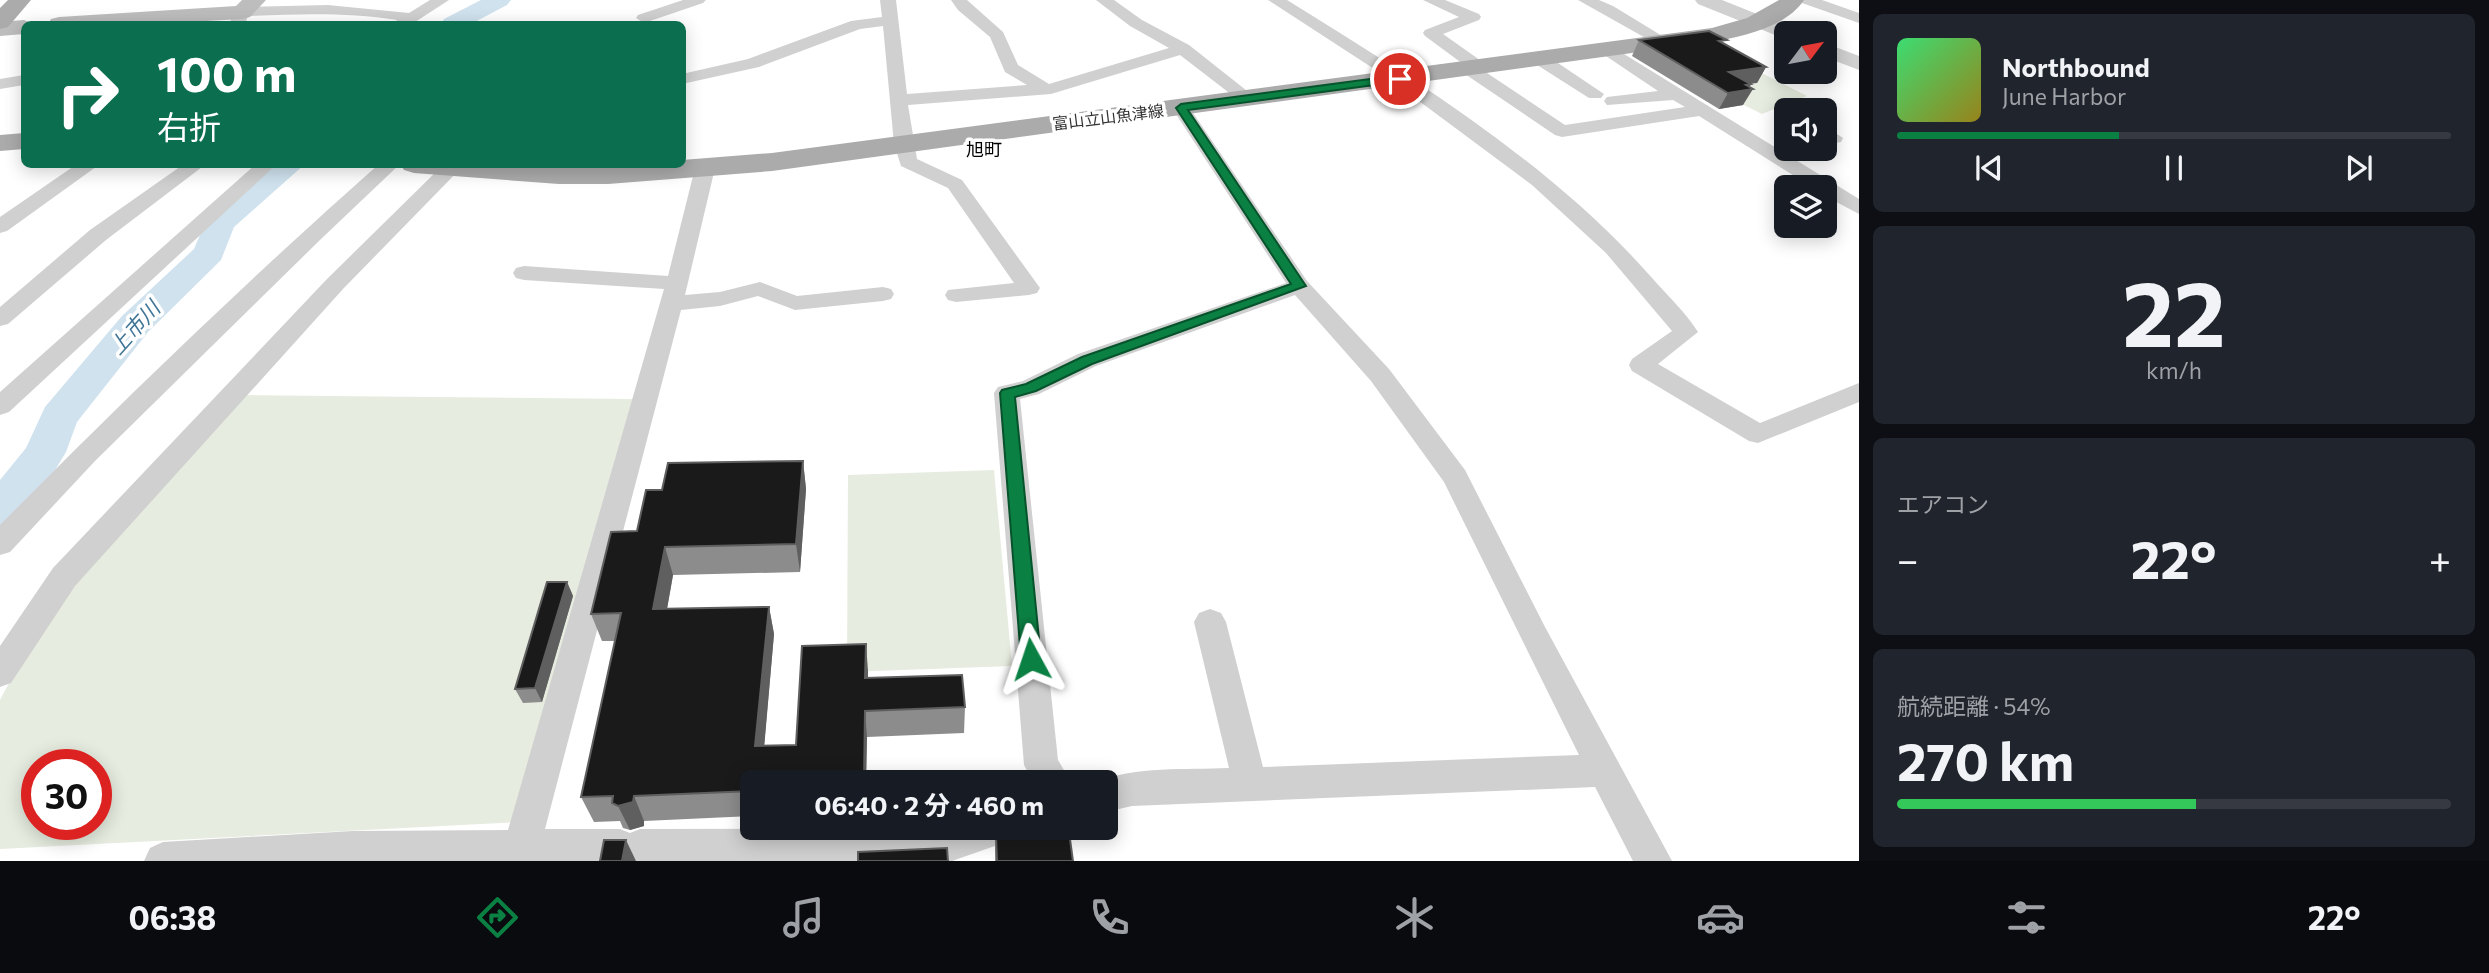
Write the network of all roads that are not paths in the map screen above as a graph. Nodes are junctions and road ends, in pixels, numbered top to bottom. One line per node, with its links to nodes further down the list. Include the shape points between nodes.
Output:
1 (20, 0): 24 (main road)
2 (351, 0): 16 (street)
3 (441, 0): 21 (street)
4 (677, 0): 22 (street)
5 (698, 0): 22 (street)
6 (888, 0): 23 (street)
7 (959, 0): 40 (street, via 997,35 1011,68)
8 (1104, 0): 30 (street)
9 (1276, 0): 37 (street)
10 (1431, 0): 35 (street, via 1473,17 1431,33)
11 (1586, 0): 29 (street)
12 (1705, 0): 25 (street)
13 (1793, 0): 25 (main road, 富山立山魚津線)
14 (1807, 0): 18 (street)
15 (1858, 0): 18 (street)
16 (334, 10): 17 (street); 20 (street); 21 (street, via 385,12)
17 (245, 12): 19 (main road)
18 (1856, 17)
19 (106, 21)
20 (318, 21)
21 (407, 21)
22 (638, 21)
23 (891, 21): 36 (street, via 857,24 753,64); 44 (street)
24 (0, 22)
25 (1760, 22): 27 (street); 29 (main road, 富山立山魚津線)
26 (21, 27): 28 (main road)
27 (1774, 28)
28 (0, 29)
29 (1664, 42): 31 (main road, 富山立山魚津線)
30 (1183, 49): 40 (street); 43 (street)
31 (1605, 50): 33 (main road, 富山立山魚津線); 42 (street)
32 (1838, 55): 34 (street)
33 (1540, 59): 35 (main road, 富山立山魚津線); 41 (street)
34 (1859, 64)
35 (1473, 68): 37 (main road, 富山立山魚津線); 47 (street, via 1562,131)
36 (686, 78)
37 (1400, 79): 43 (main road, 富山立山魚津線); 69 (street, via 1539,181 1614,248 1686,332 1641,365 1758,434)
38 (21, 80): 39 (street)
39 (0, 84)
40 (1045, 89): 44 (street)
41 (1595, 94)
42 (1676, 94): 45 (street); 47 (street)
43 (1247, 99): 46 (main road, 富山立山魚津線)
44 (898, 100): 51 (street)
45 (1613, 101)
46 (1181, 108): 51 (main road, 富山立山魚津線); 64 (street)
47 (1703, 110): 52 (street)
48 (21, 141): 49 (main road)
49 (0, 142)
50 (1774, 143): 52 (street)
51 (903, 144): 59 (main road, 富山立山魚津線); 67 (street, via 908,162 955,184 1029,288)
52 (1758, 145): 61 (street)
53 (85, 168): 62 (street)
54 (191, 168): 68 (street, via 98,235)
55 (264, 168): 70 (street)
56 (387, 168): 71 (street, via 86,454)
57 (451, 168): 73 (street, via 335,284 64,577)
58 (504, 168): 60 (main road, 富山立山魚津線)
59 (705, 169): 60 (main road, 富山立山魚津線, via 608,175); 65 (street)
60 (556, 170)
61 (1857, 205)
62 (0, 226)
63 (524, 273): 65 (street)
64 (1299, 286): 74 (street, via 1087,360 1031,388 1007,393); 75 (street, via 1380,376 1455,477)
65 (673, 293): 66 (street, via 720,299 760,289 795,303); 79 (street)
66 (883, 294)
67 (956, 295)
68 (0, 319)
69 (1859, 392)
70 (0, 406)
71 (0, 544)
72 (1210, 622): 76 (street)
73 (0, 673)
74 (1045, 770)
75 (1605, 770): 76 (street); 81 (street)
76 (1250, 785): 77 (street)
77 (1118, 792)
78 (961, 840): 79 (street)
79 (521, 849): 80 (street, via 353,849)
80 (163, 861)
81 (1654, 861)

